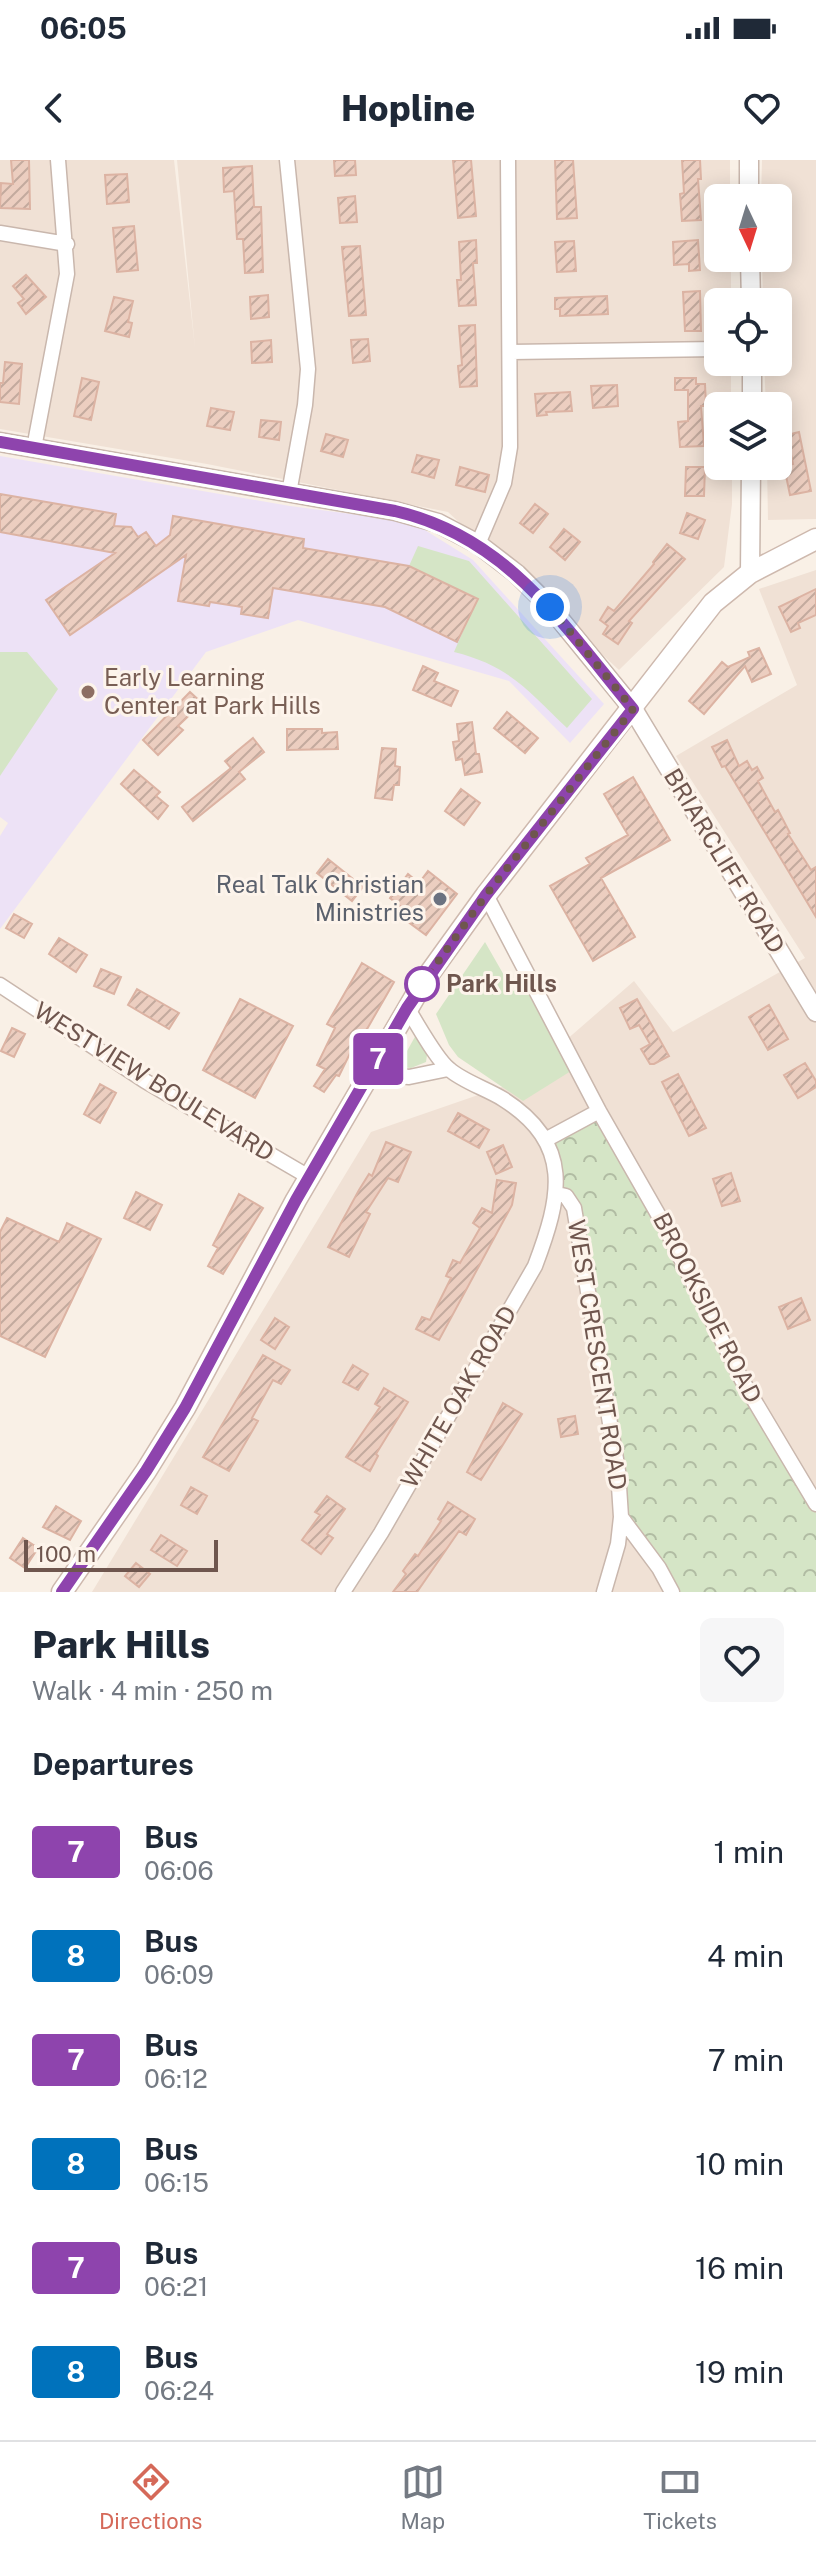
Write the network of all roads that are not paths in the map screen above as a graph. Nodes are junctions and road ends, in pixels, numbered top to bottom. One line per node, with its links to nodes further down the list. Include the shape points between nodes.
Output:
1 (58, 160): 7 (street)
2 (287, 160): 13 (street, via 308,369)
3 (508, 160): 9 (street)
4 (749, 160): 5 (street)
5 (749, 184)
6 (0, 233): 7 (street)
7 (67, 244): 11 (street, via 65,293)
8 (704, 349): 9 (street)
9 (511, 352): 15 (street, via 509,459)
10 (0, 442): 11 (street, BRIARCLIFF ROAD)
11 (34, 448): 13 (street, BRIARCLIFF ROAD)
12 (751, 480): 16 (street)
13 (289, 493): 15 (street, BRIARCLIFF ROAD, via 417,516)
14 (816, 539): 16 (main road)
15 (478, 544): 17 (street, BRIARCLIFF ROAD, via 540,595)
16 (750, 573): 17 (main road, via 713,603)
17 (633, 709): 18 (main road); 21 (street, BRIARCLIFF ROAD)
18 (486, 895): 20 (main road); 24 (street, BROOKSIDE ROAD)
19 (0, 985): 26 (street, WESTVIEW BOULEVARD, via 145,1081)
20 (407, 1008): 22 (street); 23 (main road)
21 (816, 1012)
22 (448, 1069): 23 (street, via 409,1077); 25 (street, via 505,1100)
23 (370, 1073): 26 (main road)
24 (599, 1111): 25 (street); 28 (street, BROOKSIDE ROAD, via 742,1380)
25 (547, 1139): 27 (street, WEST CRESCENT ROAD)
26 (309, 1177): 30 (main road, via 185,1408)
27 (557, 1194): 29 (street, WEST CRESCENT ROAD, via 566,1196 574,1208); 31 (street, WHITE OAK ROAD, via 535,1266)
28 (816, 1504)
29 (621, 1517): 32 (street); 33 (street, WEST CRESCENT ROAD)
30 (62, 1592)
31 (343, 1592)
32 (604, 1592)
33 (672, 1592)

